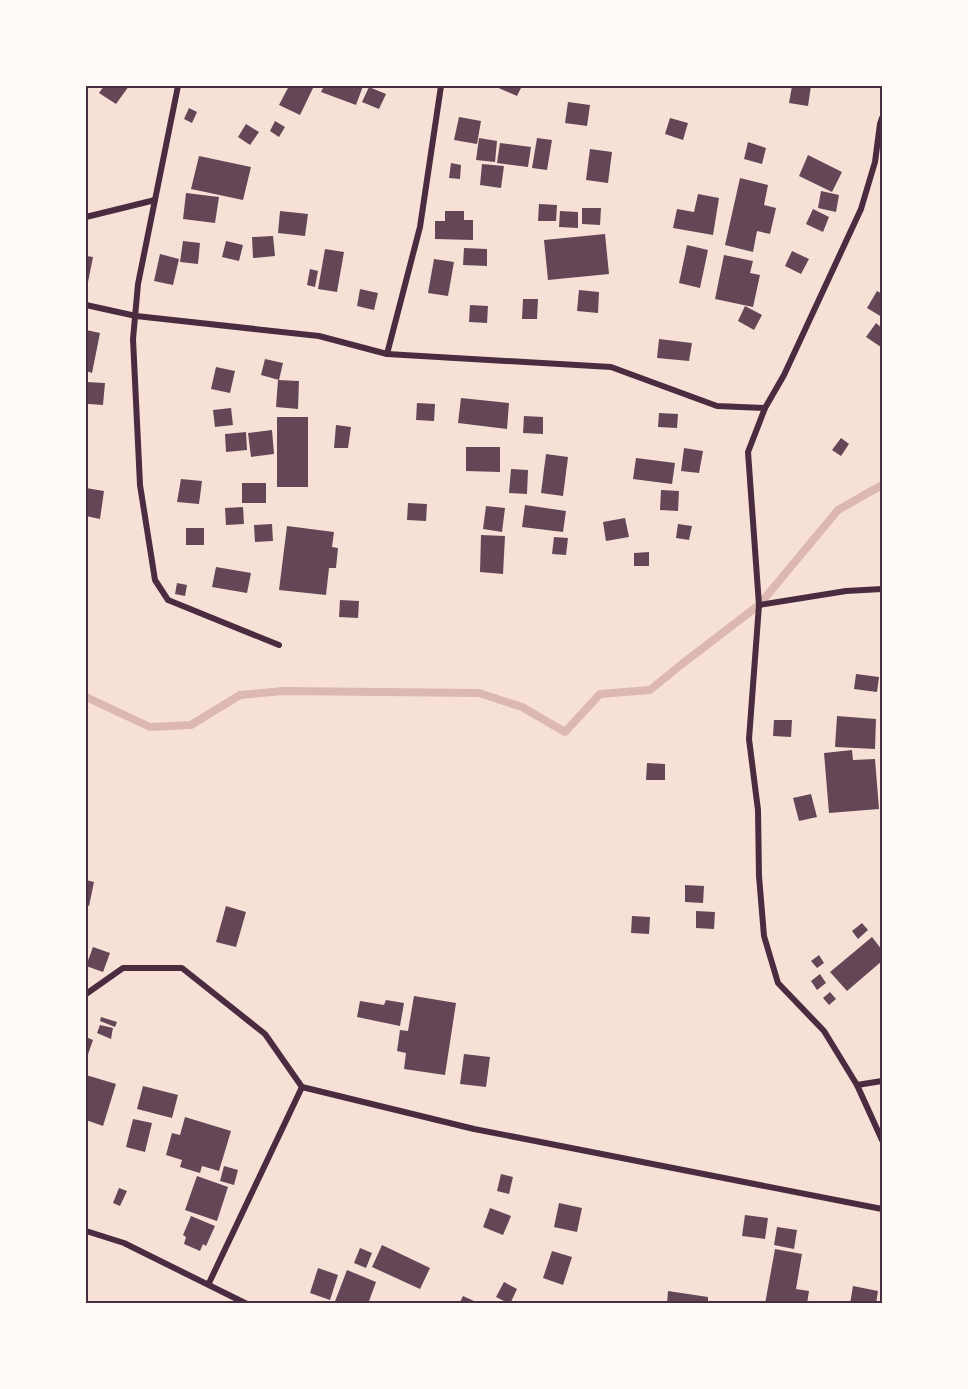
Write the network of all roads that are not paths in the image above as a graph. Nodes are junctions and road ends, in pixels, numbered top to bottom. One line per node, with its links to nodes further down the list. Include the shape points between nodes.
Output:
1 (178, 86): 4 (street)
2 (441, 86): 8 (street, via 420,228)
3 (882, 118): 9 (street, via 875,162 861,209)
4 (155, 200): 5 (street); 7 (street, via 138,284)
5 (86, 217)
6 (86, 305): 7 (street)
7 (136, 316): 8 (street, via 319,336); 12 (street, via 140,485 155,580 168,600)
8 (387, 354): 9 (street, via 610,367 717,406)
9 (765, 408): 11 (street, via 748,452)
10 (882, 589): 11 (street)
11 (759, 605): 15 (street, via 749,739 758,810 764,936 778,983 824,1031)
12 (279, 645)
13 (86, 994): 16 (street, via 123,968 182,968 265,1034)
14 (882, 1081): 15 (street)
15 (857, 1085): 17 (street)
16 (302, 1087): 18 (street, via 474,1129); 20 (street)
17 (882, 1140)
18 (882, 1209)
19 (86, 1231): 20 (street, via 124,1243)
20 (209, 1283): 21 (street)
21 (247, 1304)

